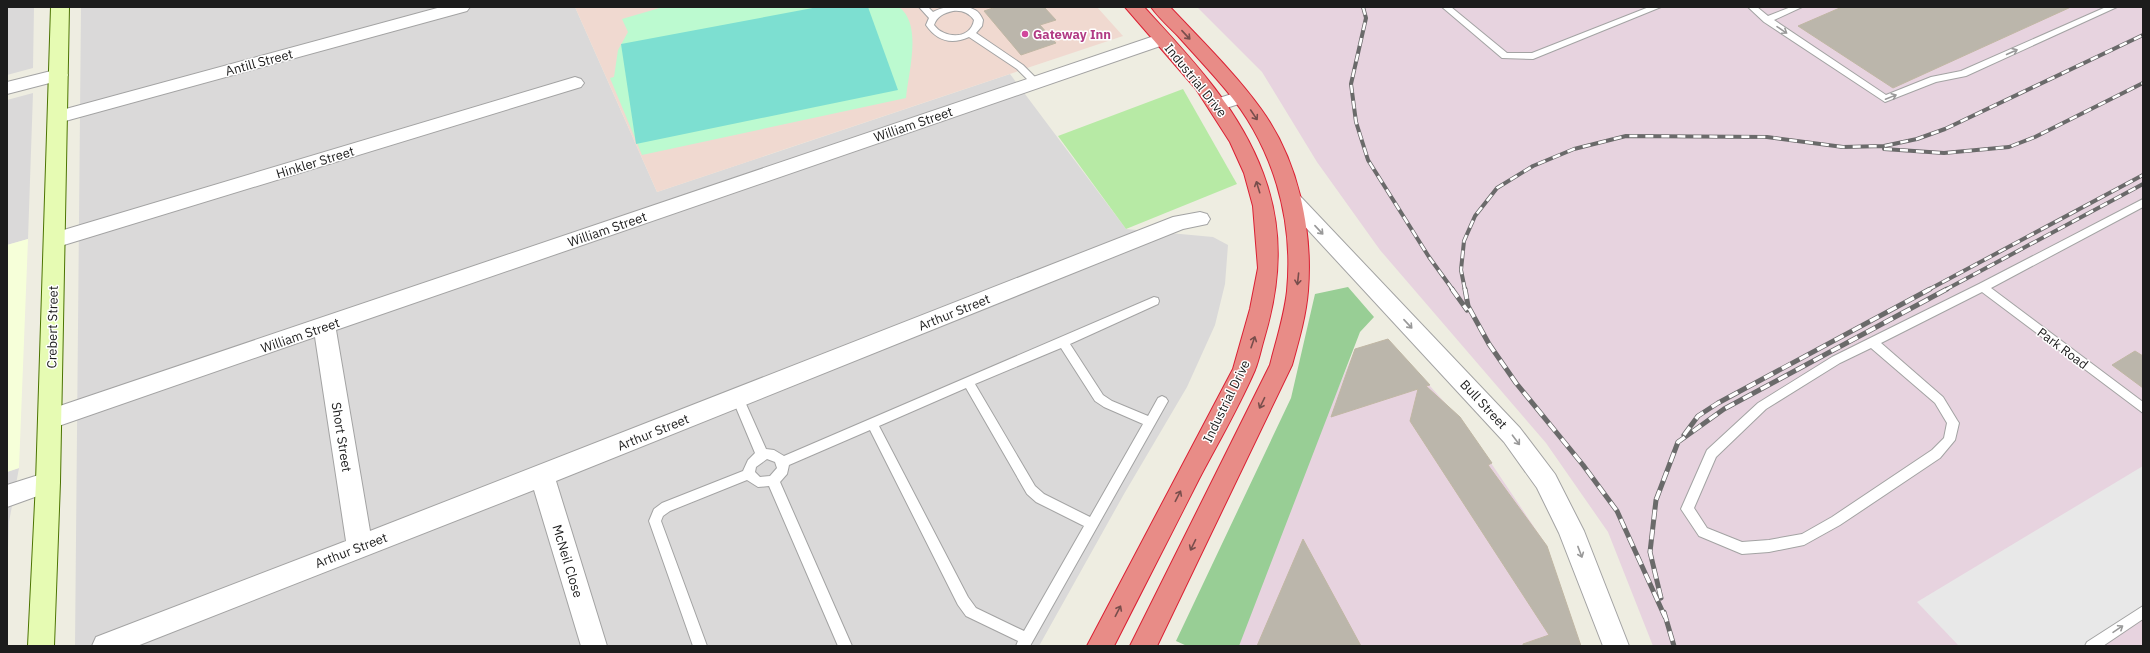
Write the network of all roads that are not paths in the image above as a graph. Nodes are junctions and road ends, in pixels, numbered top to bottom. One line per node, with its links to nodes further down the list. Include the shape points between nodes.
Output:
1 (60, 7): 16 (street, Crebert Street)
2 (461, 7): 22 (street, Antill Street)
3 (923, 7): 12 (lane)
4 (1134, 7): 15 (highway, Industrial Drive)
5 (1160, 7): 20 (highway, Industrial Drive, one-way to 20)
6 (1446, 7): 7 (lane, via 1505,56 1533,56)
7 (1657, 7)
8 (1752, 7): 13 (lane)
9 (1798, 7): 13 (lane)
10 (2113, 7): 13 (lane, one-way to 10, via 1884,99 1934,79 1963,74)
11 (957, 8): 12 (lane, via 944,10); 14 (lane, via 971,12 979,19 979,26)
12 (933, 17): 14 (lane, via 930,25 939,36 959,38)
13 (1767, 20)
14 (971, 34): 17 (lane, via 1020,67)
15 (1163, 38): 17 (street, William Street); 21 (highway, Industrial Drive)
16 (59, 75): 19 (street); 22 (street, Crebert Street)
17 (1035, 82): 29 (street, William Street)
18 (575, 83): 26 (street, Hinkler Street)
19 (7, 88)
20 (1241, 97): 21 (street); 23 (highway, Industrial Drive, one-way to 23, via 1255,115 1278,158)
21 (1218, 105): 55 (highway, Industrial Drive, one-way to 21, via 1244,369 1260,320 1268,271 1263,202 1250,161)
22 (58, 117): 26 (street, Crebert Street)
23 (1292, 201): 56 (highway, Industrial Drive, one-way to 56, via 1297,223 1299,267 1294,315 1281,365); 57 (street, Bull Street, one-way to 57, via 1512,435 1546,481 1572,530)
24 (2143, 203): 27 (lane)
25 (1200, 219): 33 (street, Arthur Street, via 1180,222)
26 (54, 240): 36 (street, Crebert Street)
27 (1984, 287): 31 (lane); 35 (lane, Park Road)
28 (1154, 301): 30 (lane)
29 (324, 326): 36 (street, William Street); 47 (street, Short Street)
30 (1063, 342): 32 (lane); 37 (lane, via 1100,398)
31 (1872, 342): 31 (lane, via 1939,400 1953,423 1950,440 1936,454 1836,521 1804,539 1742,548 1703,532 1687,509 1711,454 1762,406 1836,360)
32 (968, 382): 38 (lane); 46 (lane, via 1031,490 1040,498)
33 (738, 398): 39 (lane); 42 (street, Arthur Street)
34 (1162, 401): 37 (lane)
35 (2143, 408)
36 (50, 419): 44 (street, Crebert Street)
37 (1150, 422): 46 (lane)
38 (872, 423): 40 (lane); 49 (lane, via 963,601 971,612)
39 (762, 455): 40 (lane, via 772,454); 41 (lane, via 751,464)
40 (782, 462): 43 (lane, via 781,474)
41 (749, 474): 43 (lane, via 758,482); 53 (lane, via 666,507 656,517 655,521)
42 (542, 476): 47 (street, Arthur Street); 52 (street, McNeil Close)
43 (773, 481): 54 (lane)
44 (48, 482): 45 (street); 50 (street, Crebert Street)
45 (7, 496)
46 (1092, 524): 49 (lane)
47 (360, 547): 51 (street, Arthur Street)
48 (2143, 612): 58 (lane, one-way to 48)
49 (1025, 642)
50 (41, 646)
51 (105, 646)
52 (594, 646)
53 (700, 646)
54 (845, 646)
55 (1100, 646)
56 (1143, 646)
57 (1616, 646)
58 (2092, 646)

